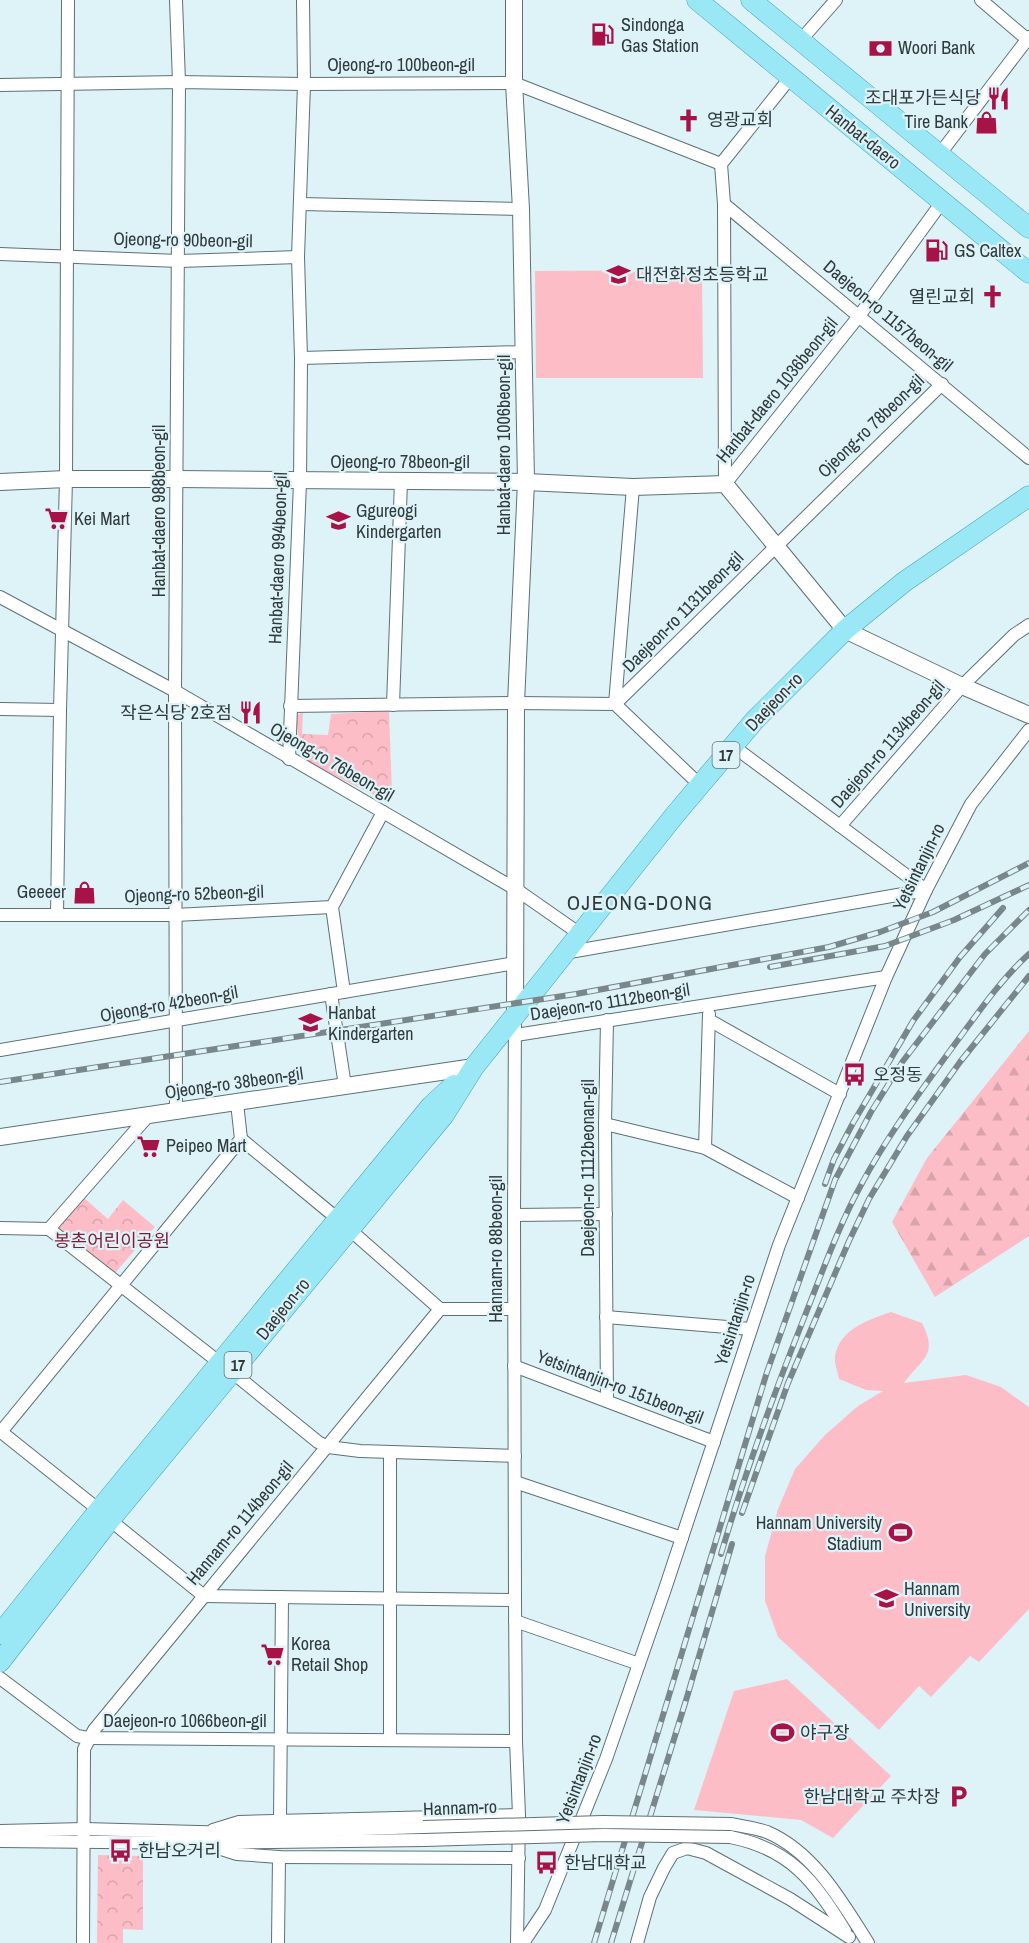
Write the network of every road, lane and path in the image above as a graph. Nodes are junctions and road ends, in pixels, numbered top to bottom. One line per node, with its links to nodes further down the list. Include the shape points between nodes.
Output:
1 (68, 0): 14 (street)
2 (176, 0): 12 (street, Hanbat-daero 988beon-gil)
3 (303, 0): 15 (street, Hanbat-daero 994beon-gil)
4 (514, 0): 13 (street, Hanbat-daero 1006beon-gil)
5 (697, 0): 11 (main road, Hanbat-daero)
6 (751, 0): 10 (main road, Hanbat-daero)
7 (836, 0): 10 (street)
8 (981, 0): 9 (street)
9 (1028, 39): 17 (street)
10 (800, 41): 17 (main road, Hanbat-daero)
11 (790, 78): 18 (street); 19 (main road, Hanbat-daero)
12 (179, 81): 14 (street, Ojeong-ro 100beon-gil); 15 (street, Ojeong-ro 100beon-gil); 27 (street, Hanbat-daero 988beon-gil)
13 (514, 83): 15 (street, Ojeong-ro 100beon-gil); 18 (street, Ojeong-ro 100beon-gil); 22 (street, Hanbat-daero 1006beon-gil)
14 (66, 84): 16 (street, Ojeong-ro 100beon-gil); 25 (street)
15 (303, 84): 20 (street, Hanbat-daero 994beon-gil)
16 (0, 85)
17 (939, 155): 23 (main road, Hanbat-daero)
18 (721, 164): 21 (street)
19 (942, 202): 28 (main road, Hanbat-daero); 29 (street, Hanbat-daero 1036beon-gil)
20 (301, 204): 22 (street); 26 (street, Hanbat-daero 994beon-gil)
21 (724, 204): 29 (street, Daejeon-ro 1157beon-gil); 40 (street)
22 (521, 209): 30 (street, Hanbat-daero 1006beon-gil)
23 (1029, 228)
24 (0, 254): 25 (street, Ojeong-ro 90beon-gil)
25 (68, 255): 27 (street, Ojeong-ro 90beon-gil); 34 (street)
26 (298, 257): 27 (street, Ojeong-ro 90beon-gil); 31 (street, Hanbat-daero 994beon-gil)
27 (179, 261): 35 (street, Hanbat-daero 988beon-gil)
28 (1029, 273)
29 (859, 316): 32 (street, Daejeon-ro 1157beon-gil); 40 (street, Hanbat-daero 1036beon-gil)
30 (523, 352): 31 (street); 39 (street, Hanbat-daero 1006beon-gil)
31 (301, 358): 38 (street, Hanbat-daero 994beon-gil)
32 (942, 384): 33 (street, Daejeon-ro 1157beon-gil); 43 (street, Ojeong-ro 78beon-gil)
33 (1029, 458)
34 (66, 479): 35 (street, Ojeong-ro 78beon-gil); 37 (street, Ojeong-ro 78beon-gil); 47 (street)
35 (177, 479): 38 (street, Ojeong-ro 78beon-gil); 49 (street, Hanbat-daero 988beon-gil)
36 (401, 481): 38 (street, Ojeong-ro 78beon-gil); 39 (street, Ojeong-ro 78beon-gil); 52 (street)
37 (0, 482)
38 (300, 482): 53 (street, Hanbat-daero 994beon-gil)
39 (526, 482): 41 (street, Ojeong-ro 78beon-gil); 50 (street, Hanbat-daero 1006beon-gil)
40 (725, 484): 41 (street, Ojeong-ro 78beon-gil); 43 (street)
41 (633, 487): 51 (street, Daejeon-ro 1131beon-gil)
42 (1029, 496): 46 (main road, Daejeon-ro / 17, via 904,582)
43 (776, 546): 46 (street); 51 (street, Daejeon-ro 1131beon-gil)
44 (0, 597): 47 (street, Ojeong-ro 76beon-gil)
45 (1029, 625): 48 (street, Daejeon-ro 1134beon-gil)
46 (845, 630): 48 (street); 58 (main road, Daejeon-ro / 17)
47 (62, 631): 49 (street, Ojeong-ro 76beon-gil); 55 (street)
48 (962, 686): 56 (street); 62 (street, Daejeon-ro 1134beon-gil)
49 (175, 691): 59 (street, Ojeong-ro 76beon-gil); 68 (street, Hanbat-daero 988beon-gil)
50 (516, 703): 51 (street); 52 (street); 63 (street, Hanbat-daero 1006beon-gil)
51 (615, 704): 60 (street)
52 (393, 705): 53 (street)
53 (290, 706): 59 (street, Hanbat-daero 994beon-gil)
54 (0, 709): 55 (street)
55 (60, 710): 67 (street)
56 (1029, 715)
57 (1029, 730): 64 (street, Yetsintanjin-ro, via 971,804)
58 (733, 746): 60 (main road, Daejeon-ro / 17); 62 (street, Daejeon-ro 1134beon-gil)
59 (289, 759): 61 (street, Ojeong-ro 76beon-gil)
60 (700, 785): 69 (main road, Daejeon-ro / 17)
61 (383, 812): 63 (street, Ojeong-ro 76beon-gil); 65 (street)
62 (840, 825): 64 (street, Daejeon-ro 1134beon-gil)
63 (517, 890): 69 (street, Ojeong-ro 76beon-gil); 71 (street, Hanbat-daero 1006beon-gil)
64 (926, 890): 70 (street); 72 (street, Yetsintanjin-ro)
65 (332, 907): 68 (street, Ojeong-ro 52beon-gil); 73 (street)
66 (0, 915): 67 (street, Ojeong-ro 52beon-gil)
67 (57, 915): 68 (street, Ojeong-ro 52beon-gil)
68 (175, 915): 77 (street, Hanbat-daero 988beon-gil)
69 (580, 934): 70 (main road, Daejeon-ro / 17)
70 (564, 953): 78 (main road, Daejeon-ro / 17)
71 (515, 963): 73 (street, Ojeong-ro 42beon-gil); 78 (street, Hanbat-daero 1006beon-gil)
72 (886, 977): 74 (street, Daejeon-ro 1112beon-gil); 82 (street, Yetsintanjin-ro)
73 (338, 993): 77 (street, Ojeong-ro 42beon-gil); 81 (street)
74 (709, 1005): 75 (street, Daejeon-ro 1112beon-gil); 76 (street, Daejeon-ro 1112beon-gil)
75 (607, 1020): 78 (street, Daejeon-ro 1112beon-gil); 86 (street, Daejeon-ro 1112beonan-gil)
76 (708, 1020): 82 (street, Daejeon-ro 1112beon-gil); 89 (street, Daejeon-ro 1112beon-gil)
77 (176, 1021): 79 (street, Ojeong-ro 42beon-gil); 84 (street, Hanbat-daero 988beon-gil)
78 (516, 1025): 80 (main road, Daejeon-ro / 17); 92 (street, Hannam-ro 88beon-gil)
79 (0, 1050)
80 (474, 1067): 81 (street, Ojeong-ro 38beon-gil); 93 (main road, Daejeon-ro / 17, via 431,1106)
81 (345, 1086): 83 (street, Ojeong-ro 38beon-gil)
82 (840, 1094): 90 (street, Yetsintanjin-ro)
83 (237, 1103): 84 (street, Ojeong-ro 38beon-gil); 88 (street)
84 (176, 1112): 85 (street, Ojeong-ro 38beon-gil)
85 (148, 1116): 87 (street, Ojeong-ro 38beon-gil); 95 (street)
86 (605, 1124): 89 (street); 91 (street, Daejeon-ro 1112beonan-gil)
87 (0, 1137)
88 (241, 1139): 93 (street); 96 (street)
89 (705, 1148): 90 (street)
90 (798, 1198): 100 (street, Yetsintanjin-ro)
91 (606, 1214): 92 (street); 99 (street, Daejeon-ro 1112beonan-gil)
92 (514, 1215): 97 (street, Hannam-ro 88beon-gil)
93 (344, 1225): 98 (street); 102 (main road, Daejeon-ro / 17)
94 (0, 1228): 95 (street)
95 (49, 1229): 96 (street)
96 (121, 1285): 102 (street); 104 (street)
97 (514, 1308): 98 (street); 101 (street, Hannam-ro 88beon-gil)
98 (440, 1309): 106 (street, Hannam-ro 114beon-gil)
99 (606, 1317): 100 (street); 103 (street, Daejeon-ro 1112beonan-gil)
100 (751, 1329): 105 (street, Yetsintanjin-ro)
101 (514, 1366): 103 (street, Yetsintanjin-ro 151beon-gil); 108 (street, Hannam-ro 88beon-gil)
102 (226, 1367): 106 (street); 110 (main road, Daejeon-ro / 17)
103 (607, 1401): 105 (street, Yetsintanjin-ro 151beon-gil)
104 (0, 1432): 110 (street)
105 (714, 1442): 111 (street, Yetsintanjin-ro)
106 (328, 1447): 107 (street); 112 (street, Hannam-ro 114beon-gil)
107 (390, 1452): 108 (street); 114 (street)
108 (515, 1456): 109 (street, Hannam-ro 88beon-gil)
109 (515, 1482): 111 (street); 115 (street, Hannam-ro 88beon-gil)
110 (105, 1515): 112 (street); 117 (main road, Daejeon-ro / 17); 118 (main road, Daejeon-ro / 17)
111 (682, 1538): 119 (street, Yetsintanjin-ro)
112 (204, 1596): 113 (street); 121 (street, Hannam-ro 114beon-gil)
113 (282, 1597): 114 (street); 122 (street)
114 (390, 1598): 115 (street); 123 (street)
115 (515, 1600): 116 (street, Hannam-ro 88beon-gil)
116 (515, 1621): 119 (street); 124 (street, Hannam-ro 88beon-gil)
117 (0, 1634)
118 (0, 1662)
119 (639, 1664): 140 (street, Yetsintanjin-ro, via 609,1751 545,1910)
120 (0, 1678): 121 (street, Daejeon-ro 1066beon-gil, via 77,1736)
121 (88, 1738): 122 (street, Daejeon-ro 1066beon-gil); 129 (street, via 84,1749)
122 (281, 1739): 123 (street, Daejeon-ro 1066beon-gil); 126 (street)
123 (390, 1740): 124 (street, Daejeon-ro 1066beon-gil)
124 (516, 1741): 125 (street, Hannam-ro 88beon-gil)
125 (519, 1815): 126 (street); 133 (street, Hannam-ro 88beon-gil)
126 (280, 1820): 130 (street, via 239,1821)
127 (730, 1830): 130 (street, Hannam-ro, bridge, via 424,1840); 130 (street, Hannam-ro, bridge, via 603,1822); 134 (street, Hannam-ro, via 780,1855); 142 (street, Hannam-ro, via 766,1832 800,1854 825,1877)
128 (0, 1831): 129 (street, Hannam-ro)
129 (83, 1836): 130 (street, Hannam-ro); 131 (street, Hannam-ro); 137 (street)
130 (204, 1838): 132 (street, via 237,1854)
131 (0, 1841)
132 (279, 1857): 133 (street); 138 (street)
133 (519, 1858): 139 (street, Hannam-ro 88beon-gil)
134 (816, 1888): 135 (street, via 805,1900); 136 (street, Hannam-ro)
135 (790, 1899): 136 (street); 141 (street, via 706,1853 687,1848 674,1853 664,1868 650,1897)
136 (851, 1940)
137 (83, 1943)
138 (278, 1943)
139 (517, 1943)
140 (523, 1943)
141 (637, 1943)
142 (868, 1943)

